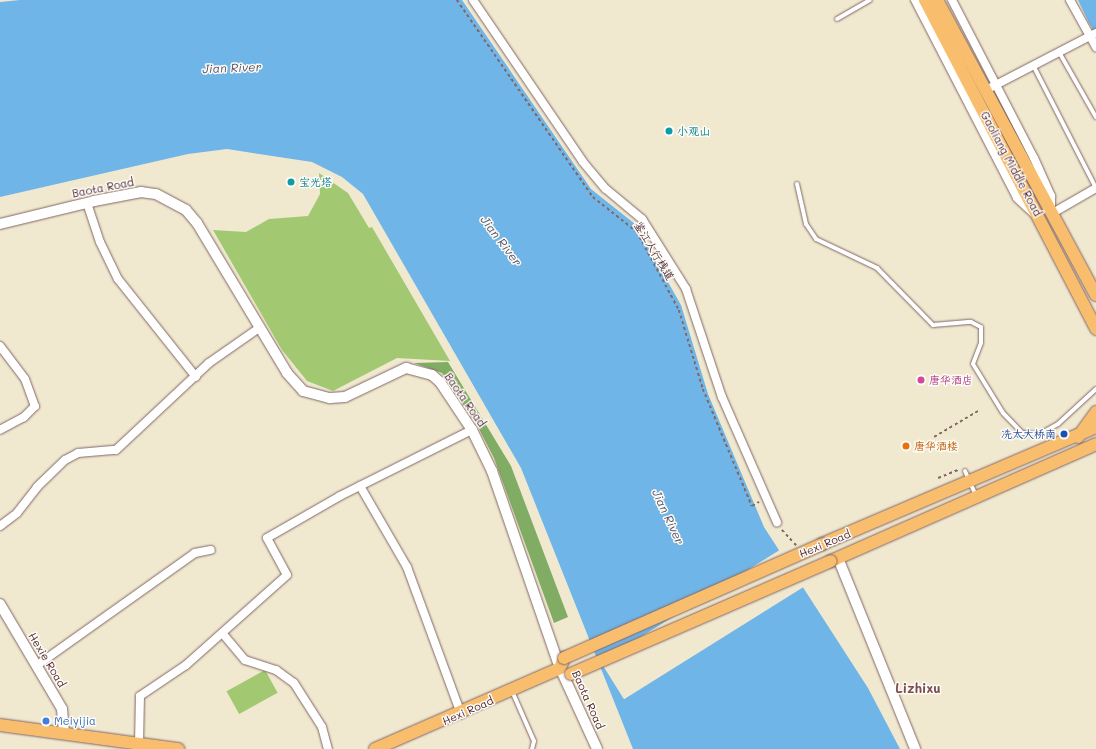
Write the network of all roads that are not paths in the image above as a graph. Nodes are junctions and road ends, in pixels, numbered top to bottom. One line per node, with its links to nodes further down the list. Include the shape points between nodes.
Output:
1 (473, 0): 45 (street, via 583,162 606,189 642,219 686,289 722,398)
2 (870, 0): 8 (lane)
3 (915, 0): 13 (street)
4 (924, 0): 13 (main road, Gaoliang Middle Road)
5 (937, 0): 15 (main road, Gaoliang Middle Road)
6 (952, 0): 14 (street)
7 (1070, 0): 9 (street)
8 (837, 19)
9 (1094, 34): 10 (street); 11 (street)
10 (1096, 47)
11 (1059, 52): 12 (street); 16 (lane)
12 (1033, 65): 14 (street); 18 (lane)
13 (959, 75): 21 (main road, Gaoliang Middle Road, via 991,137)
14 (996, 85): 15 (street); 20 (street, via 1048,189)
15 (984, 91): 20 (main road, Gaoliang Middle Road)
16 (1096, 117)
17 (797, 184): 30 (lane, via 806,224 816,239 877,268 933,325 971,322 981,327 981,343 973,364 1002,413 1022,433 1040,434 1058,424)
18 (1096, 188): 20 (street)
19 (87, 203): 22 (street, Baota Road); 26 (street, Baota Road, via 141,192 156,194 186,210); 29 (street, via 100,242 118,279)
20 (1051, 214): 21 (main road); 23 (main road, Gaoliang Middle Road)
21 (1040, 219): 27 (main road, Gaoliang Middle Road)
22 (0, 224)
23 (1084, 274): 24 (main road); 25 (main road, Gaoliang Middle Road)
24 (1096, 288)
25 (1096, 295)
26 (259, 328): 29 (street, via 210,363); 34 (street, Baota Road, via 286,373 303,391 330,398 345,397 388,374 406,368 419,370 440,382)
27 (1096, 329)
28 (0, 346): 33 (street, via 25,380 35,406 24,417)
29 (196, 377): 46 (street, via 116,450 78,453 65,460 37,486 17,513)
30 (1096, 389)
31 (1096, 412): 35 (main road)
32 (1096, 427): 35 (main road, Hexi Road)
33 (0, 430)
34 (472, 430): 42 (street); 51 (street, Baota Road, via 509,511)
35 (1077, 437): 40 (main road, Hexi Road)
36 (1096, 444): 38 (main road, Hexi Road)
37 (1096, 448): 38 (main road)
38 (1084, 451): 43 (main road, Hexi Road)
39 (965, 471): 41 (lane)
40 (989, 474): 41 (main road, Hexi Road); 43 (main road)
41 (970, 482): 44 (lane); 51 (main road, Hexi Road, bridge, via 822,544)
42 (360, 486): 50 (street, via 267,538 287,575); 54 (street, via 407,567)
43 (996, 490): 44 (main road, Hexi Road)
44 (977, 497): 48 (main road, Hexi Road)
45 (777, 522)
46 (0, 526)
47 (211, 550): 52 (street, via 195,553)
48 (834, 560): 51 (main road, Hexi Road, bridge, via 571,674); 64 (street)
49 (0, 604): 52 (street, Hexie Road)
50 (223, 634): 57 (street, via 186,665 140,696); 60 (street, via 245,660 276,670 294,683 322,727)
51 (562, 663): 53 (main road, Hexi Road); 63 (street, Baota Road)
52 (36, 666): 56 (street, Hexie Road, via 62,708)
53 (512, 691): 54 (main road, Hexi Road); 62 (lane, via 534,741)
54 (461, 714): 61 (main road, Hexi Road)
55 (0, 725): 56 (main road)
56 (64, 731): 57 (main road)
57 (139, 743): 58 (main road)
58 (159, 747): 59 (main road)
59 (178, 749)
60 (328, 749)
61 (375, 749)
62 (532, 749)
63 (597, 749)
64 (915, 749)

